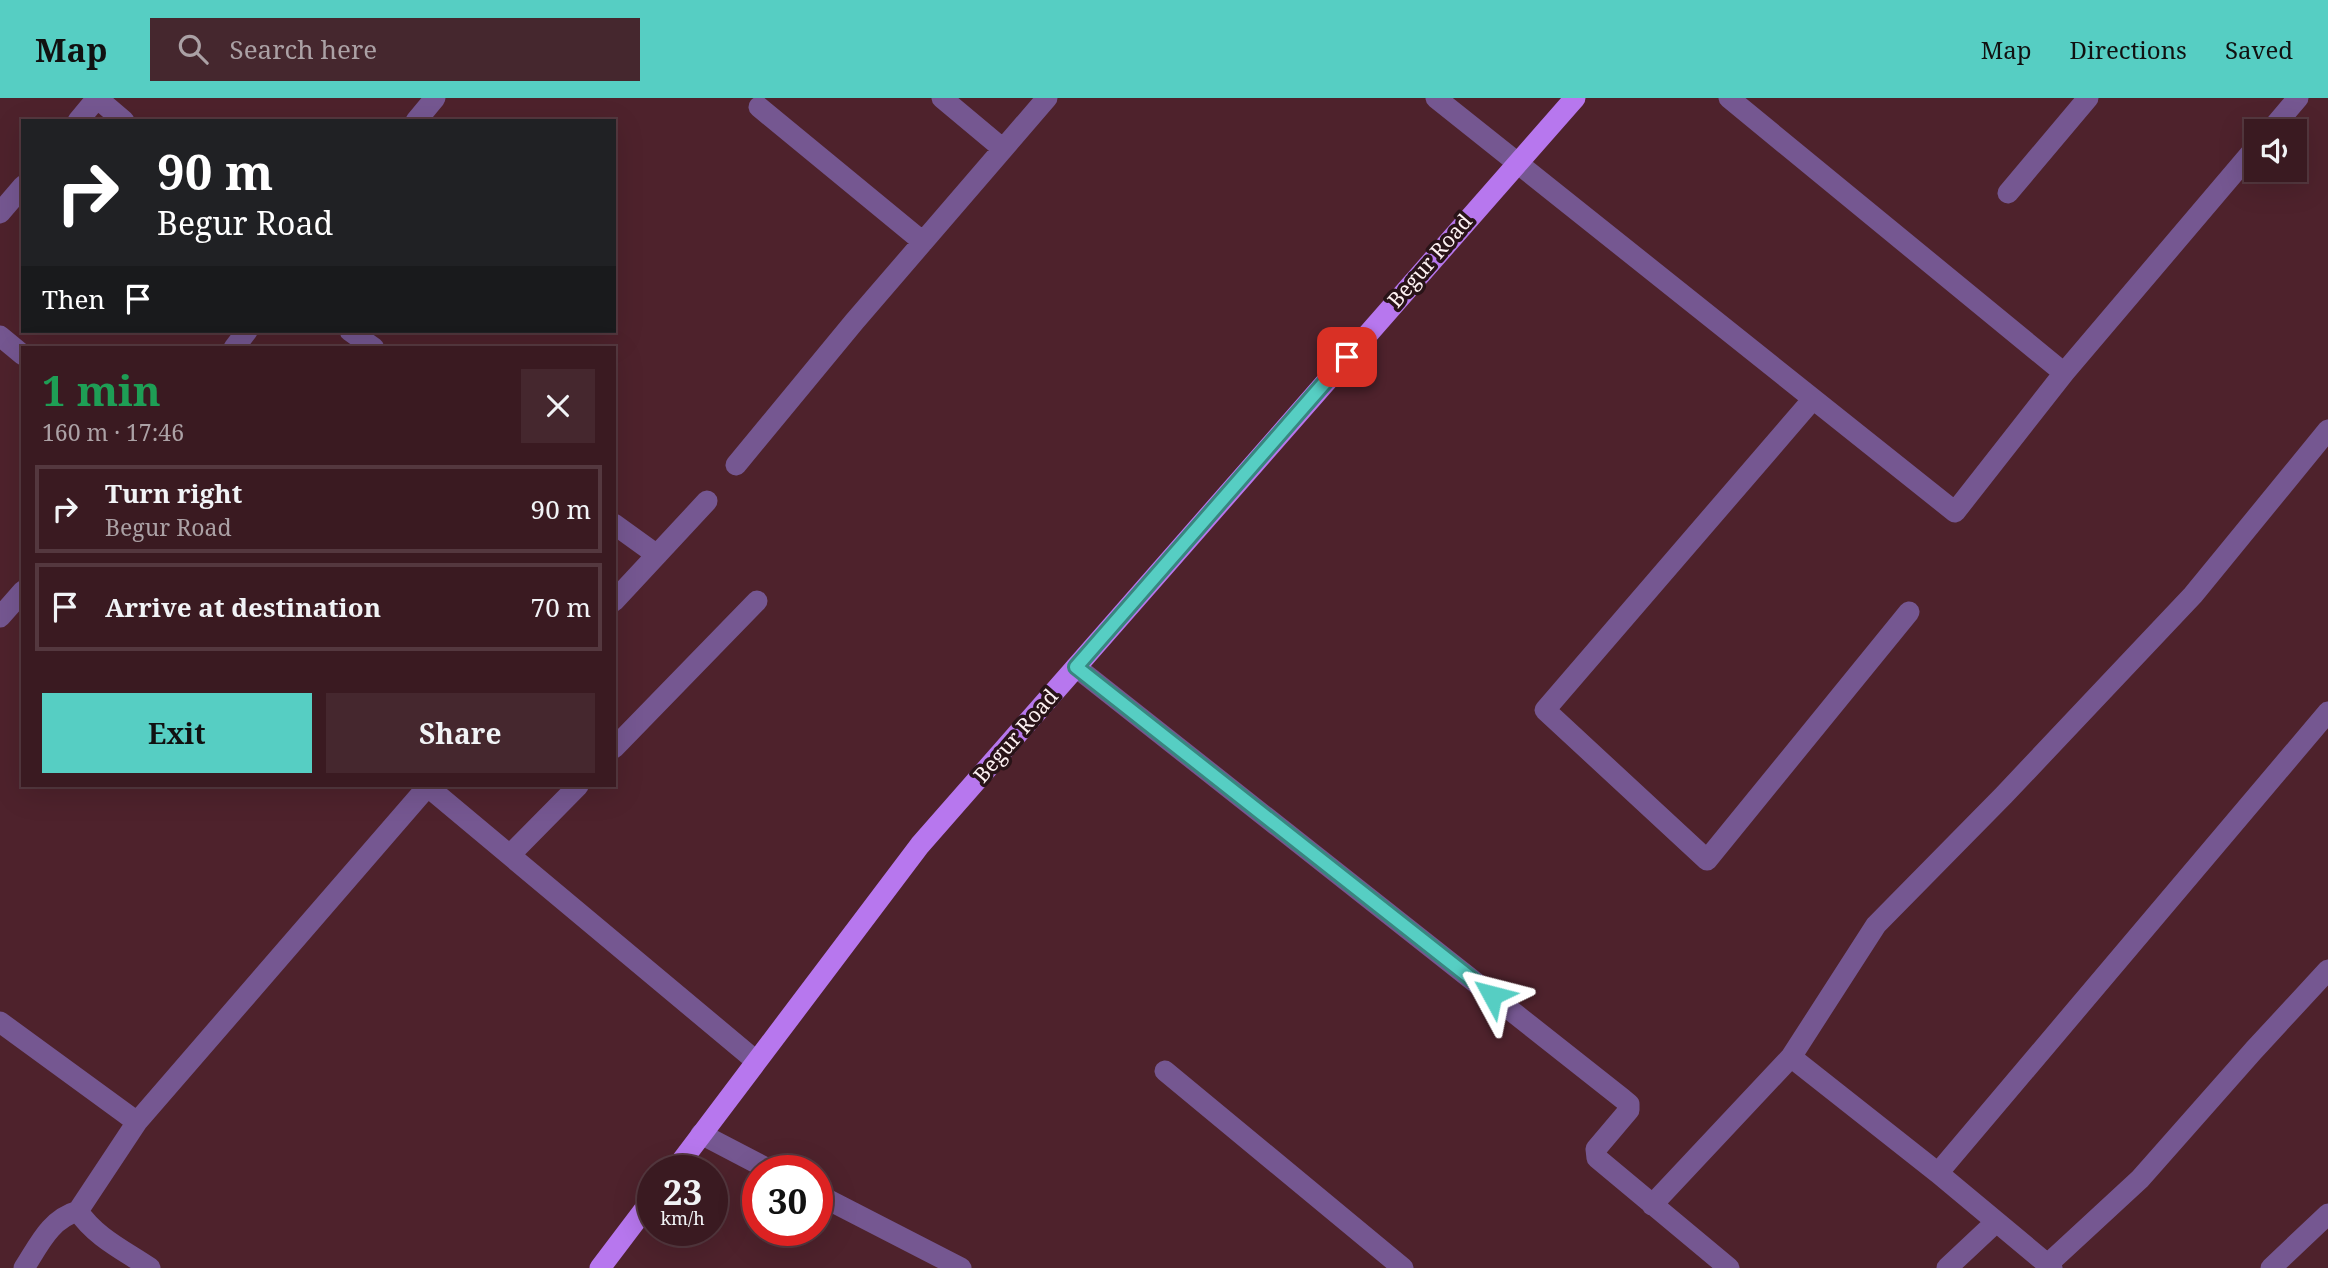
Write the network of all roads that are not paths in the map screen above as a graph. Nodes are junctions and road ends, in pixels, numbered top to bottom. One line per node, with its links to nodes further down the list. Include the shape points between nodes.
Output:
1 (435, 98): 12 (street)
2 (942, 98): 14 (street)
3 (1047, 98): 14 (street)
4 (1436, 98): 15 (street)
5 (1575, 98): 15 (main road, Begur Road)
6 (1729, 98): 25 (street)
7 (2088, 98): 18 (street)
8 (2298, 98): 13 (street)
9 (759, 107): 20 (street)
10 (80, 119): 11 (street, via 97,98)
11 (122, 119)
12 (418, 119)
13 (2280, 119)
14 (1003, 149): 20 (street)
15 (1517, 162): 26 (street); 37 (main road, Begur Road)
16 (2244, 162): 25 (street)
17 (21, 188): 19 (street)
18 (2008, 193)
19 (0, 213)
20 (923, 242): 28 (street)
21 (353, 333): 23 (street)
22 (0, 336): 24 (street)
23 (371, 346)
24 (21, 353)
25 (2064, 373): 26 (street, via 1955,512)
26 (1813, 399): 35 (street, via 1545,710 1707,860)
27 (2328, 430): 46 (street, via 2193,595 1876,925)
28 (736, 465)
29 (707, 501): 31 (street)
30 (616, 525): 31 (street)
31 (657, 555): 33 (street)
32 (21, 593): 36 (street)
33 (616, 599)
34 (757, 601): 39 (street)
35 (1909, 611)
36 (0, 617)
37 (1076, 667): 47 (main road, Begur Road, via 920,845); 55 (street, via 1629,1104 1629,1110 1596,1149 1597,1158)
38 (2328, 712): 53 (street)
39 (616, 746)
40 (427, 787): 49 (street)
41 (429, 787): 43 (street)
42 (577, 787): 43 (street)
43 (510, 855): 47 (street)
44 (2323, 985): 60 (street, via 2140,1179)
45 (0, 1022): 49 (street)
46 (1790, 1057): 53 (street); 55 (street)
47 (756, 1061): 50 (main road, Begur Road)
48 (1165, 1071): 65 (street)
49 (137, 1122): 56 (street)
50 (701, 1134): 51 (main road, Begur Road); 52 (street)
51 (686, 1155)
52 (742, 1155)
53 (1938, 1173): 59 (street)
54 (833, 1202): 64 (street)
55 (1652, 1205): 66 (street)
56 (78, 1211): 61 (street, via 54,1222); 62 (street, via 86,1224)
57 (2328, 1214): 68 (street)
58 (637, 1219): 63 (main road)
59 (1996, 1222): 60 (street); 67 (street)
60 (2050, 1266)
61 (24, 1268)
62 (150, 1268)
63 (600, 1268)
64 (961, 1268)
65 (1403, 1268)
66 (1729, 1268)
67 (1947, 1268)
68 (2271, 1268)

